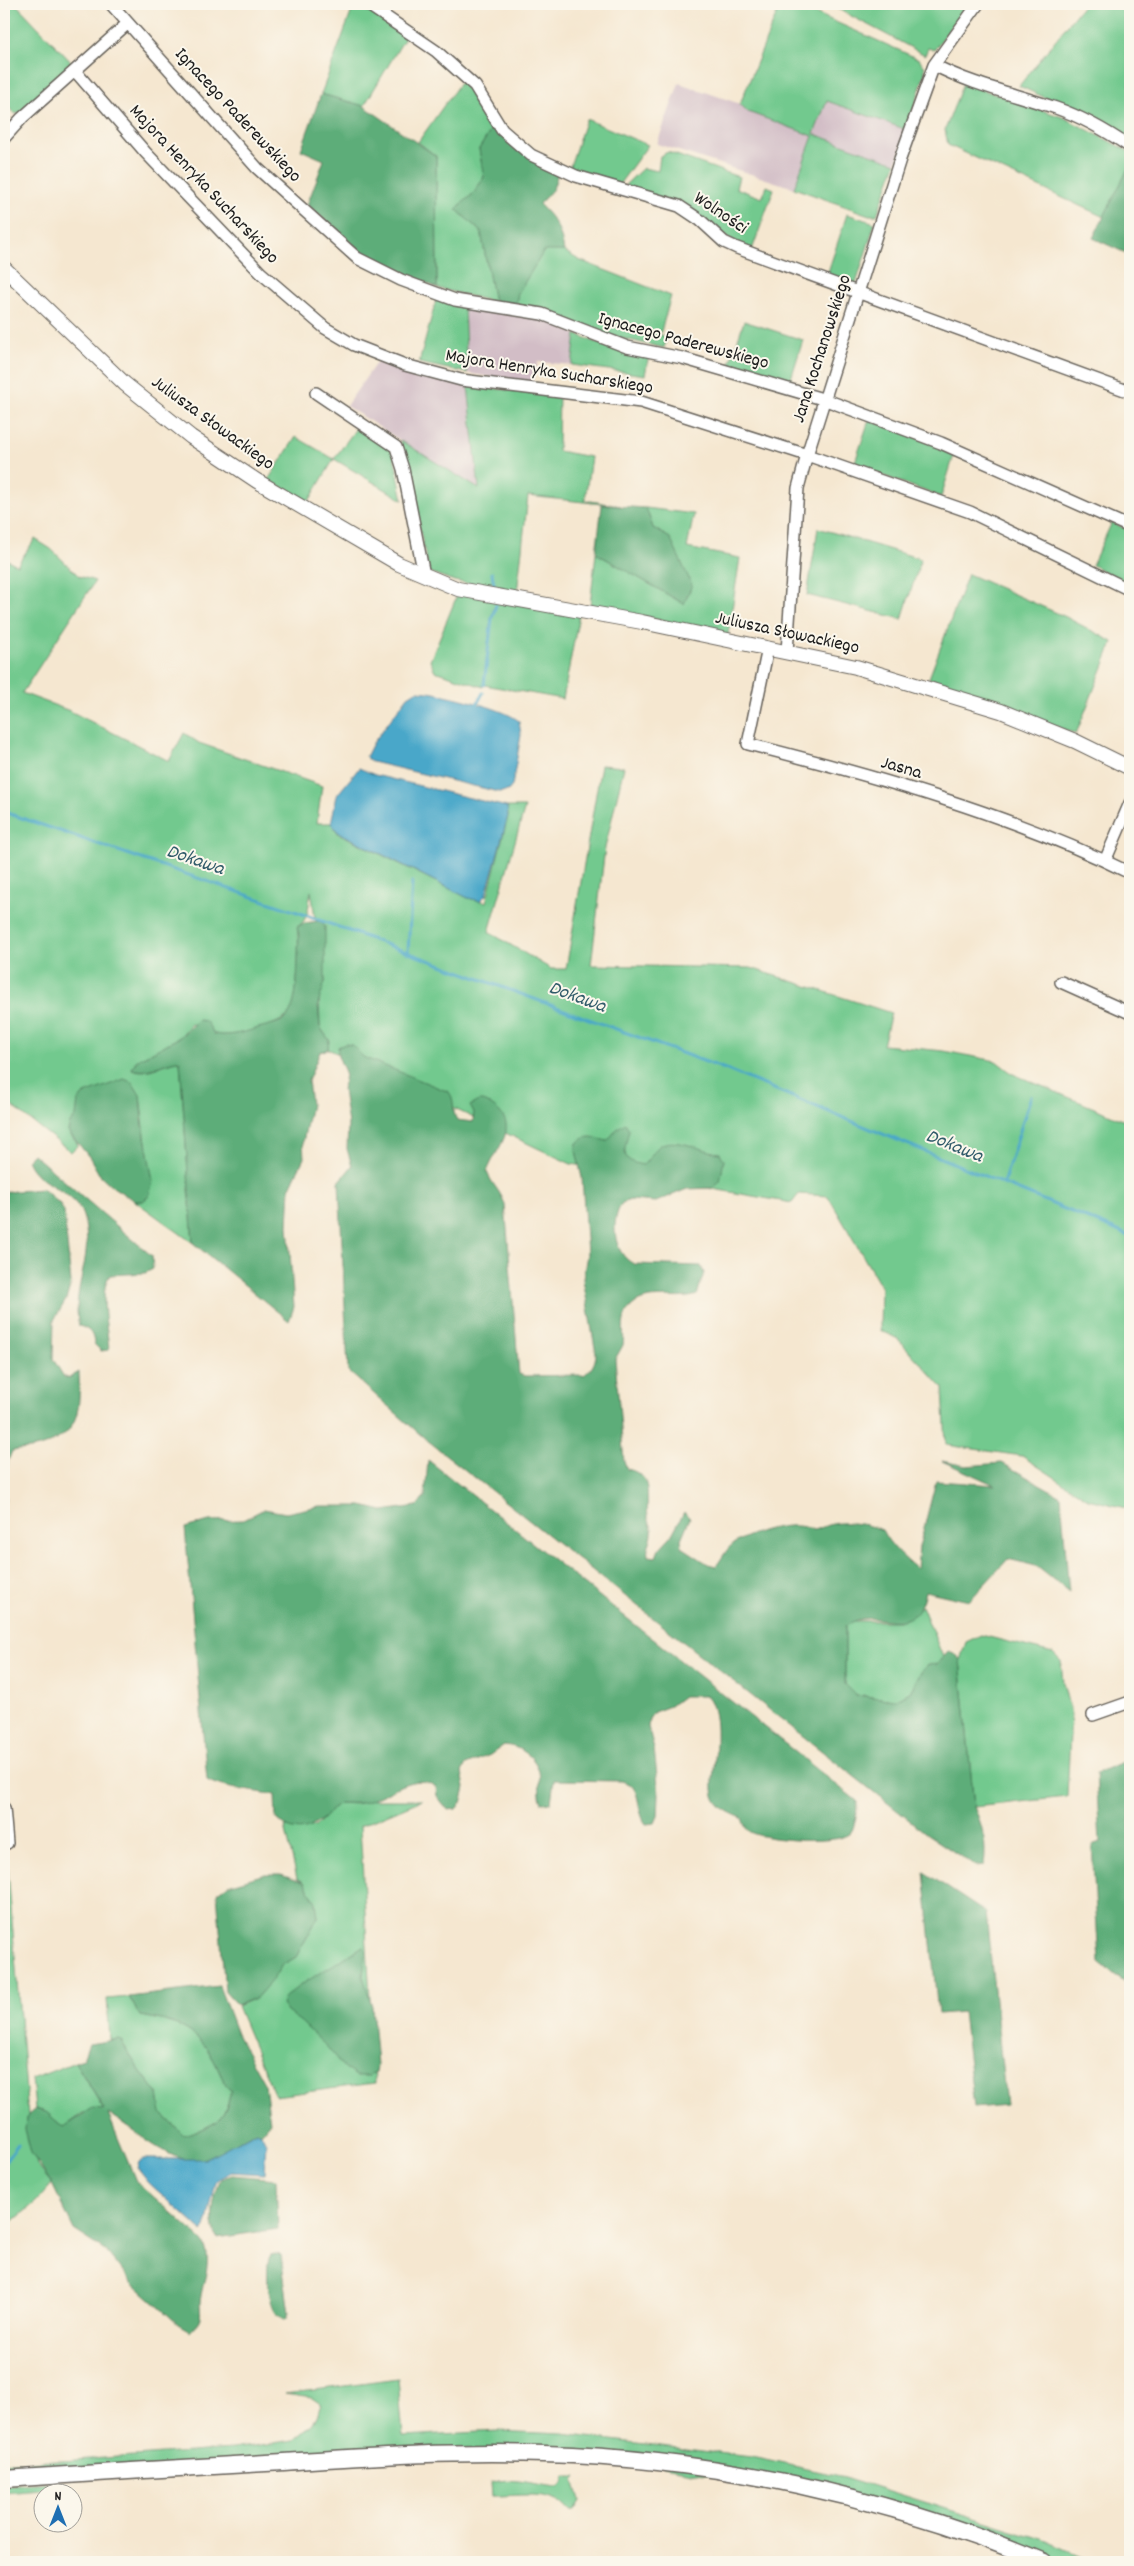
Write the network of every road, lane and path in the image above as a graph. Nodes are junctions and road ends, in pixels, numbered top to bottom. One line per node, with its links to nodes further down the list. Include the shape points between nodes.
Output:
1 (110, 4): 4 (street, Ignacego Paderewskiego)
2 (367, 4): 10 (street, Wolności, via 436,51 475,86 502,130 531,155 576,176 679,206 731,245)
3 (978, 4): 5 (street, Jana Kochanowskiego)
4 (127, 24): 6 (street); 13 (street, Ignacego Paderewskiego, via 257,168 357,258 400,280 455,300 542,314 627,347 682,358)
5 (934, 65): 8 (street, via 954,76 1059,108 1108,132); 10 (street, Jana Kochanowskiego, via 900,159)
6 (75, 71): 7 (street); 14 (street, Majora Henryka Sucharskiego, via 146,153 261,273 325,328 354,345 461,380 641,402)
7 (4, 138)
8 (1130, 147)
9 (4, 268): 16 (street, Juliusza Słowackiego, via 126,384 191,436 274,490 399,564)
10 (859, 293): 11 (street, Wolności); 13 (street, Jana Kochanowskiego)
11 (1130, 392)
12 (317, 397): 16 (street, via 396,447)
13 (826, 400): 14 (street, Jana Kochanowskiego); 15 (street, Ignacego Paderewskiego, via 950,447)
14 (807, 455): 17 (street, Majora Henryka Sucharskiego, via 970,512); 19 (street, Jana Kochanowskiego, via 798,488)
15 (1130, 527)
16 (424, 575): 18 (street, Juliusza Słowackiego, via 458,588)
17 (1130, 590)
18 (768, 648): 19 (street, Juliusza Słowackiego); 22 (street, Jasna, via 748,744 947,800 1074,846)
19 (787, 652): 20 (street, Juliusza Słowackiego, via 856,667 1001,711)
20 (1130, 768)
21 (1130, 803): 22 (street)
22 (1105, 861): 23 (street, Jasna)
23 (1130, 874)
24 (1061, 982): 25 (street)
25 (1130, 1013)
26 (1130, 1702): 27 (street)
27 (1093, 1715)
28 (4, 1808): 29 (street, via 7,1843)
29 (4, 1844)
30 (4, 2478): 31 (main road, via 392,2456 514,2453 614,2458 717,2470 820,2490 947,2526)
31 (1044, 2562)

